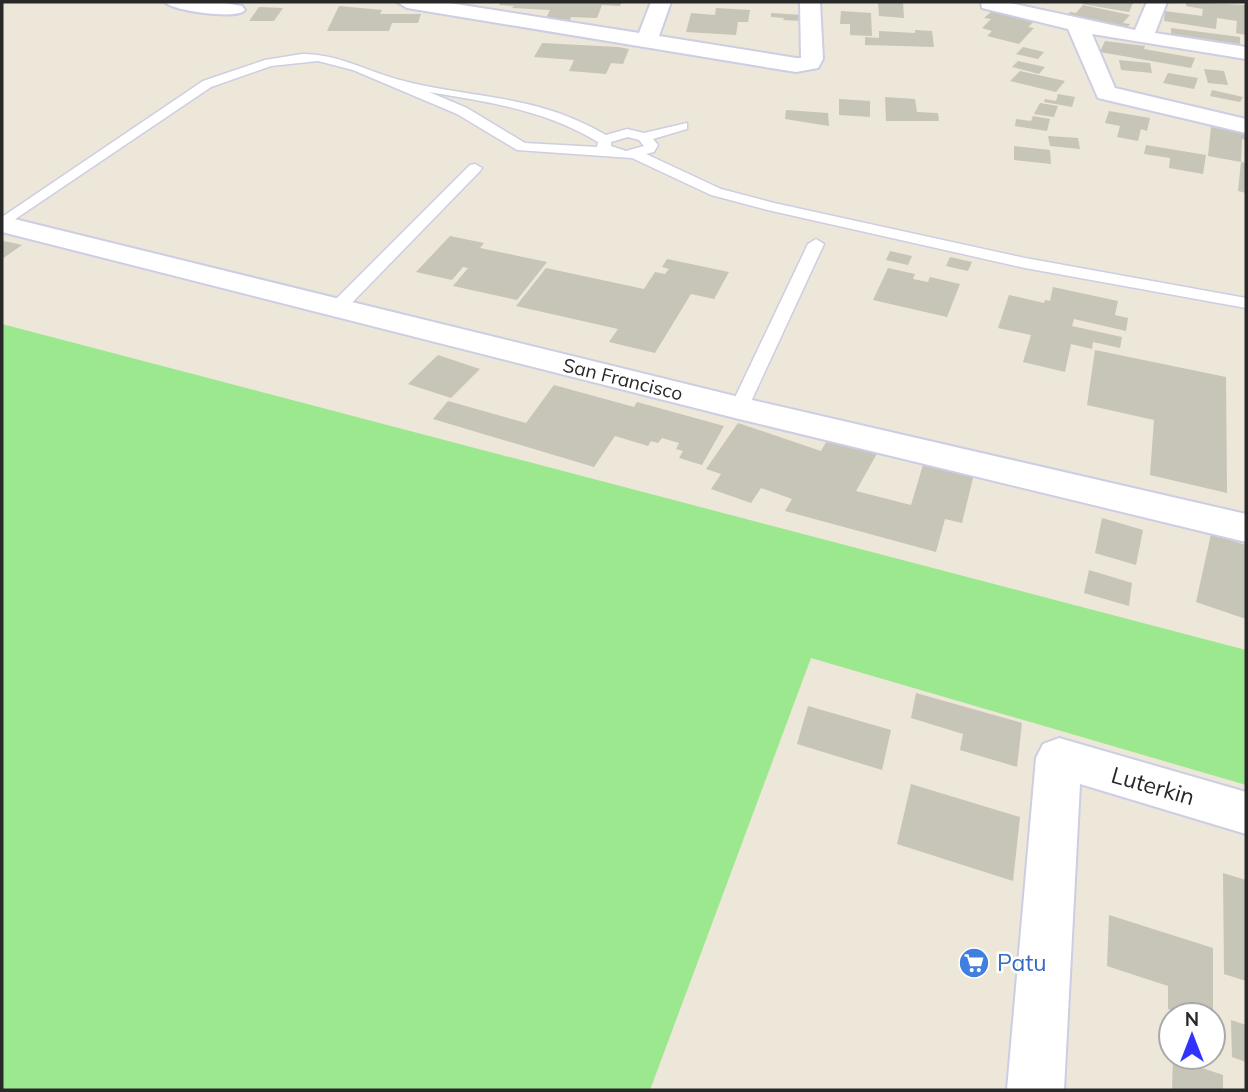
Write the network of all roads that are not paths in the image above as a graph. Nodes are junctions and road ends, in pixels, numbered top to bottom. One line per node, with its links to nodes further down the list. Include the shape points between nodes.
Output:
1 (175, 2): 7 (street)
2 (407, 2): 10 (street)
3 (662, 2): 10 (street)
4 (810, 2): 10 (street, via 812,59 807,64)
5 (1157, 2): 9 (street)
6 (989, 4): 8 (street)
7 (235, 10)
8 (1077, 25): 9 (street); 14 (street, via 1106,93)
9 (1142, 38): 11 (street)
10 (647, 41)
11 (1246, 53)
12 (396, 83): 16 (lane, via 544,110 582,124); 16 (lane, via 462,111 522,147); 19 (lane, via 319,58 239,71 207,84)
13 (682, 126): 15 (lane)
14 (1246, 126)
15 (644, 136): 16 (lane, via 618,134); 17 (lane, via 651,145)
16 (607, 146): 17 (lane)
17 (636, 155): 21 (lane, via 716,192 772,207 1025,263)
18 (475, 168): 22 (lane)
19 (2, 224): 22 (street, San Francisco)
20 (816, 244): 23 (lane)
21 (1246, 303)
22 (336, 309): 23 (street, San Francisco)
23 (738, 408): 24 (street, San Francisco)
24 (1246, 528)
25 (1246, 813): 26 (street, Luterkin, via 1059,758)
26 (1035, 1090)

